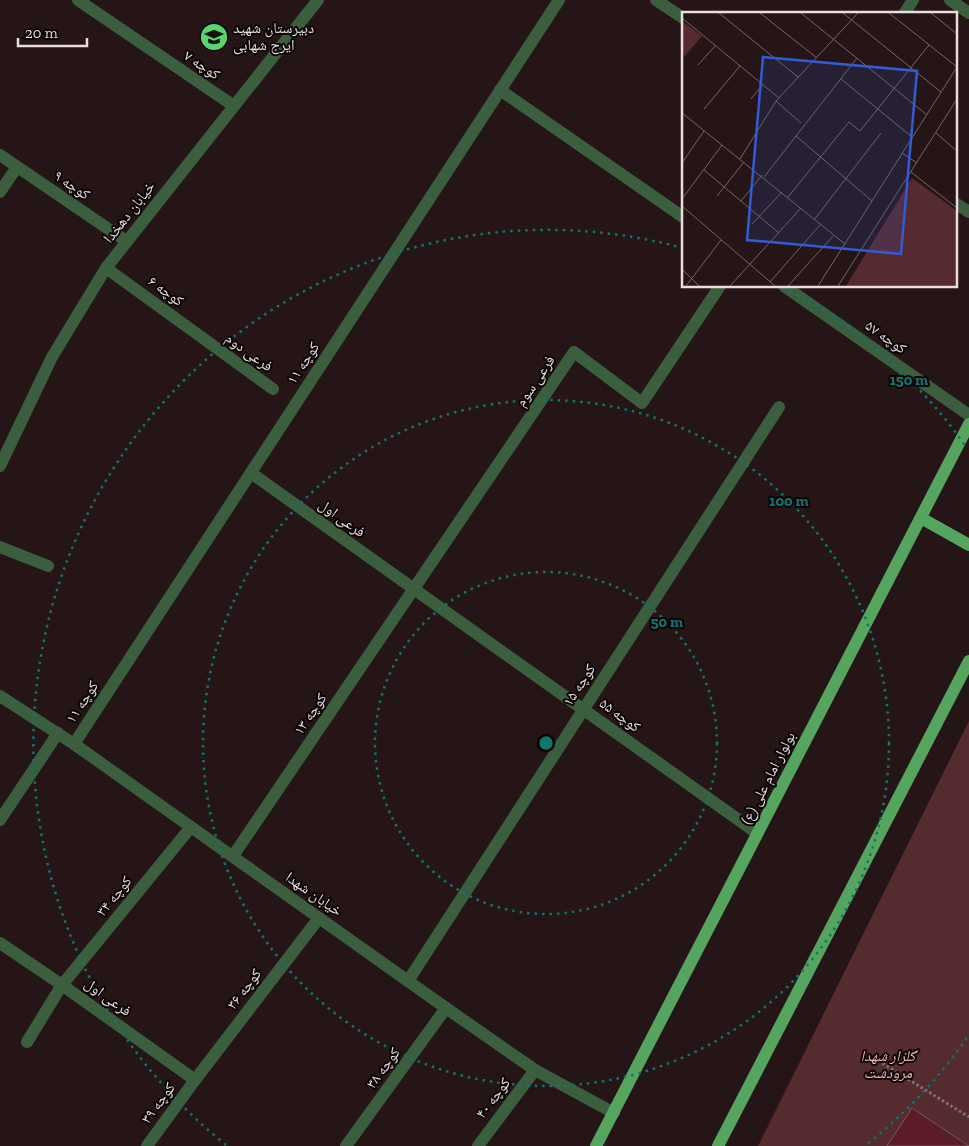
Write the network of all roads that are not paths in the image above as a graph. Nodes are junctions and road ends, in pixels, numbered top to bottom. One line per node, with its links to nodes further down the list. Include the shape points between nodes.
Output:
1 (78, 0): 11 (street, کوچه ۷)
2 (318, 0): 11 (street, خیابان دهخدا)
3 (559, 0): 10 (street, کوچه ۱۱)
4 (656, 0): 9 (street)
5 (913, 0): 7 (street)
6 (950, 0): 8 (street)
7 (905, 12)
8 (969, 13)
9 (682, 17)
10 (500, 90): 17 (street); 28 (street, کوچه ۱۱)
11 (234, 106): 18 (street, خیابان دهخدا)
12 (0, 155): 13 (street, کوچه ۹)
13 (17, 166): 14 (street); 18 (street, کوچه ۹)
14 (0, 192)
15 (956, 204): 16 (street)
16 (969, 212)
17 (682, 215)
18 (126, 241): 19 (street, خیابان دهخدا)
19 (106, 268): 22 (street, کوچه ۶); 27 (street, خیابان دهخدا, via 52,357)
20 (719, 288): 33 (street, فرعی سوم, via 642,403 574,352)
21 (787, 288): 25 (street, کوچه ۵۷)
22 (207, 341): 23 (street, فرعی دوم)
23 (273, 390)
24 (779, 407): 36 (street, کوچه ۱۵)
25 (969, 414)
26 (969, 424): 29 (main road, بولوار امام علی (ع))
27 (0, 466)
28 (251, 473): 33 (street, فرعی اول); 38 (street, کوچه ۱۱)
29 (921, 518): 30 (main road); 41 (main road, بولوار امام علی (ع))
30 (969, 545)
31 (0, 546): 32 (street)
32 (48, 566)
33 (414, 589): 36 (street, کوچه ۵۵); 42 (street, کوچه ۱۳)
34 (969, 661): 56 (main road)
35 (0, 696): 37 (street, خیابان شهدا)
36 (583, 709): 41 (street, کوچه ۵۵); 45 (street, کوچه ۱۵)
37 (58, 733): 38 (street, خیابان شهدا); 39 (street)
38 (74, 744): 40 (street, خیابان شهدا)
39 (0, 820)
40 (191, 827): 42 (street, خیابان شهدا); 46 (street, کوچه ۳۴)
41 (757, 834): 51 (main road, بولوار امام علی (ع))
42 (233, 856): 43 (street, خیابان شهدا)
43 (319, 918): 45 (street, خیابان شهدا); 50 (street, کوچه ۳۶)
44 (0, 943): 46 (street, فرعی اول)
45 (408, 981): 47 (street, خیابان شهدا)
46 (62, 985): 48 (street, کوچه ۳۴); 50 (street, فرعی اول)
47 (446, 1008): 49 (street, خیابان شهدا); 53 (street, کوچه ۳۸)
48 (27, 1042)
49 (535, 1070): 51 (street, خیابان شهدا); 54 (street, کوچه ۴۰)
50 (195, 1080): 52 (street, کوچه ۳۹)
51 (614, 1113): 55 (main road, بولوار امام علی (ع))
52 (147, 1146)
53 (346, 1146)
54 (478, 1146)
55 (596, 1146)
56 (718, 1146)

